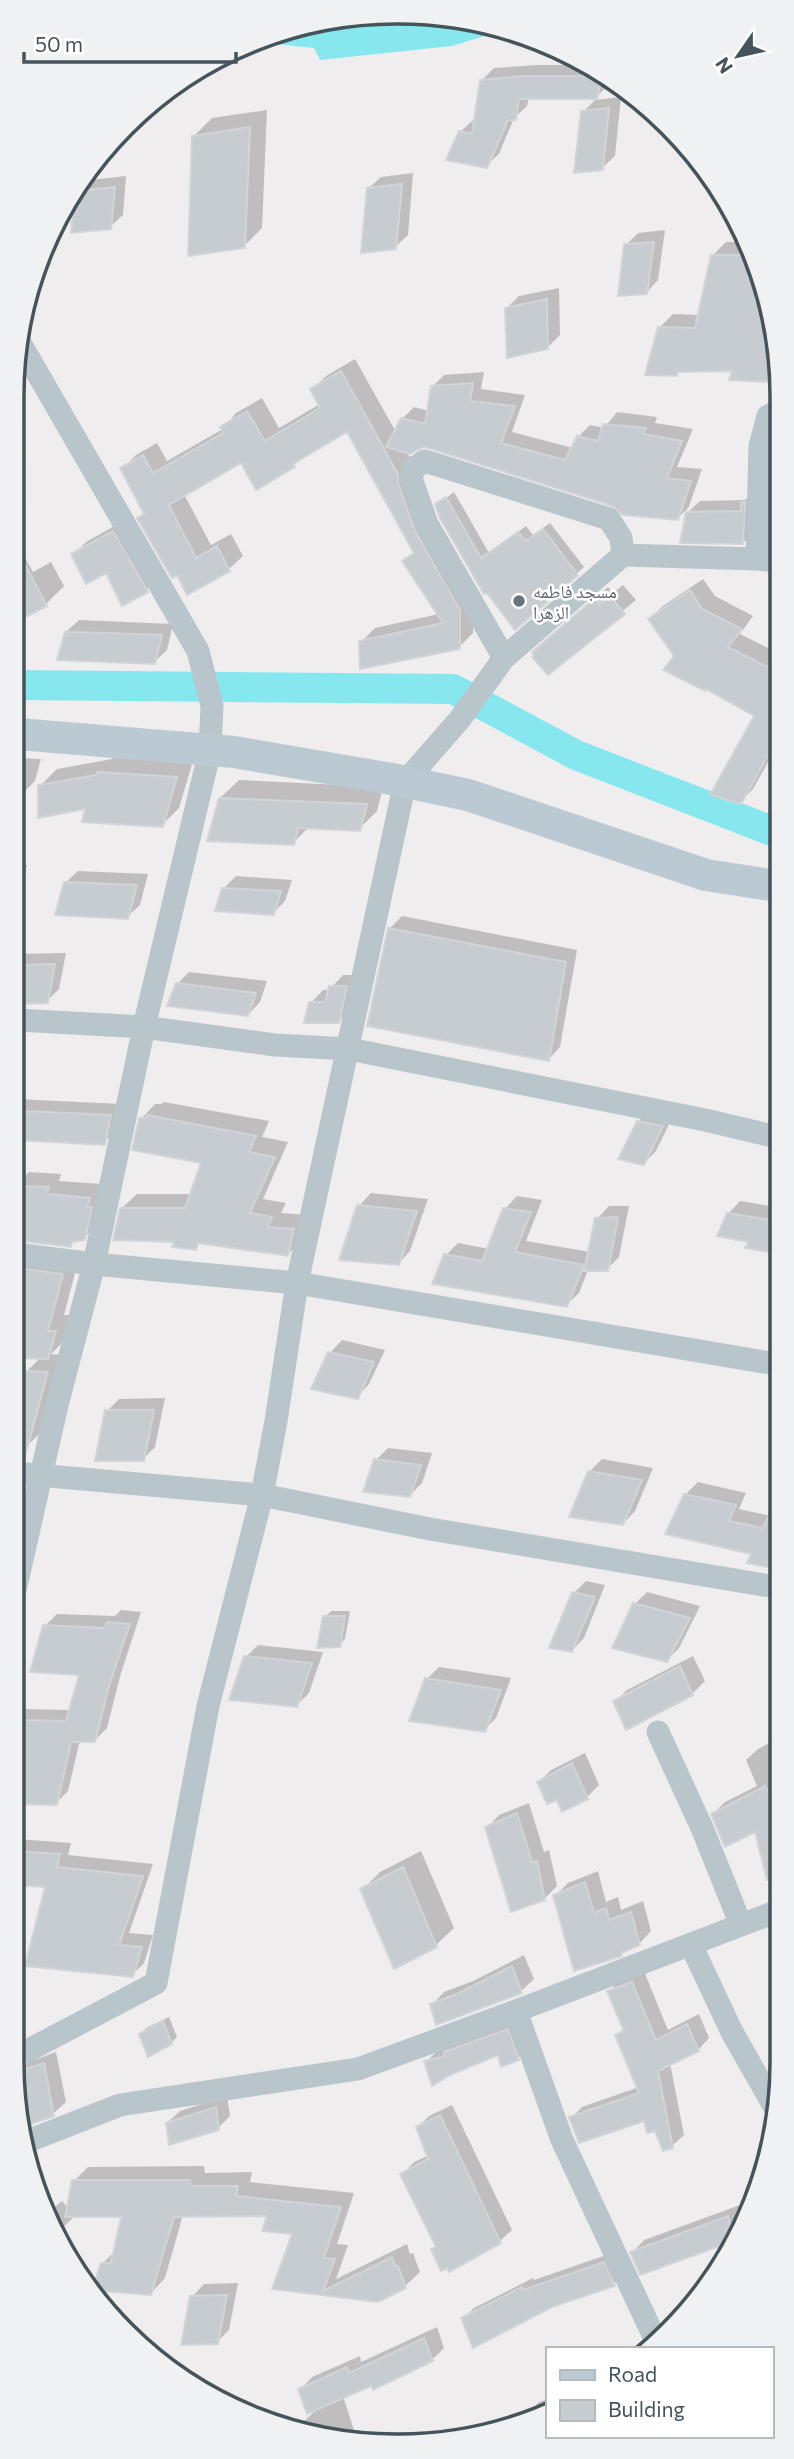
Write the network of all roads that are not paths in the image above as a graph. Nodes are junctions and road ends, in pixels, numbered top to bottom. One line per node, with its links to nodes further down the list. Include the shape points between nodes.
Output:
1 (27, 355): 7 (street, via 198,651 212,706)
2 (770, 415): 4 (street, via 761,446)
3 (623, 555): 4 (street); 5 (street); 5 (street, via 621,538 609,519 425,461 414,468 411,478 427,524)
4 (767, 560)
5 (504, 658): 8 (street, via 460,719)
6 (24, 734): 7 (street)
7 (210, 750): 8 (street); 11 (street)
8 (405, 782): 9 (street, via 468,795 706,875); 12 (street)
9 (770, 885)
10 (24, 1020): 11 (street)
11 (144, 1027): 12 (street, via 275,1045); 15 (street)
12 (349, 1049): 13 (street); 16 (street)
13 (770, 1135)
14 (24, 1255): 15 (street)
15 (94, 1264): 16 (street); 19 (street)
16 (297, 1283): 17 (street); 20 (street)
17 (770, 1363)
18 (24, 1474): 19 (street)
19 (41, 1477): 20 (street); 21 (street)
20 (262, 1494): 22 (street, via 430,1529); 28 (street, via 208,1706 156,1983)
21 (24, 1551)
22 (770, 1586)
23 (658, 1732): 25 (street)
24 (770, 1914): 25 (street)
25 (741, 1925): 26 (street)
26 (691, 1945): 27 (street); 29 (street)
27 (516, 2011): 30 (street, via 358,2069 120,2105); 31 (street, via 562,2140)
28 (24, 2051)
29 (768, 2095)
30 (33, 2139)
31 (652, 2333)

